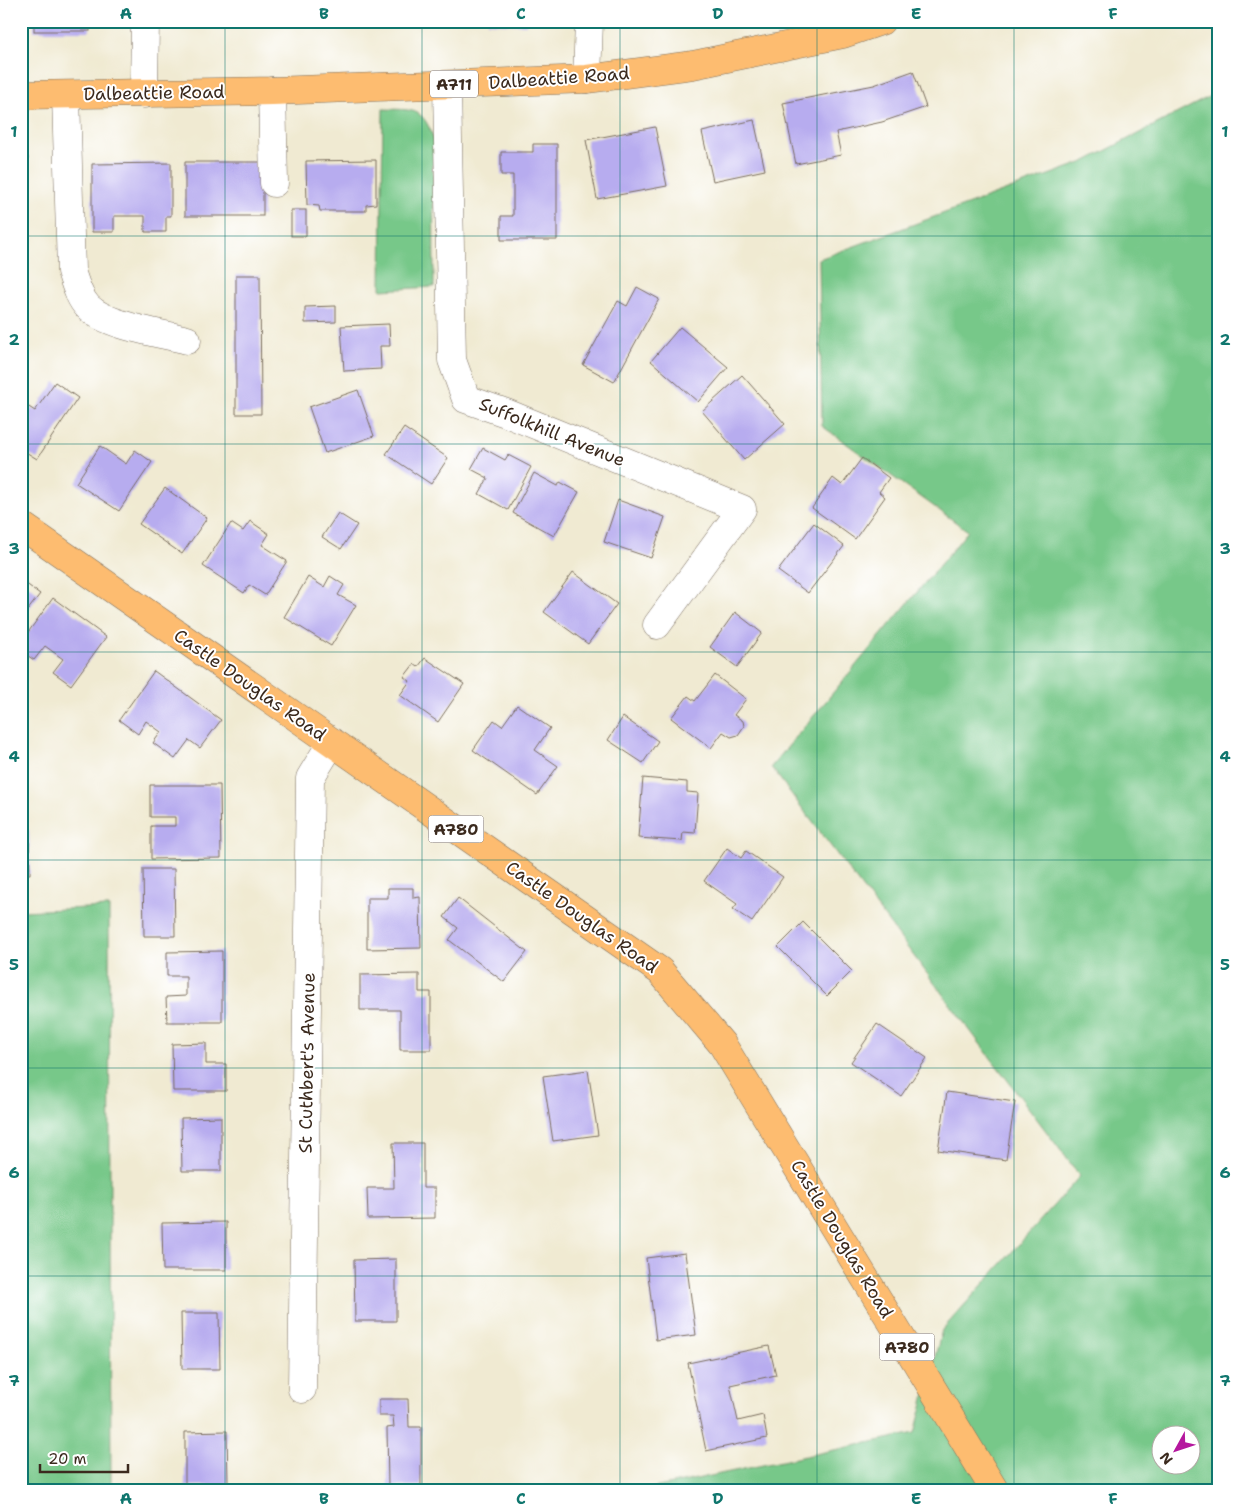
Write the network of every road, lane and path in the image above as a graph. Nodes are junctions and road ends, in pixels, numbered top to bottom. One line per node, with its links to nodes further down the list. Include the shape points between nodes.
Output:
1 (145, 21): 7 (street)
2 (589, 21): 4 (street)
3 (881, 21): 4 (main road, Dalbeattie Road / A711, via 842,34 693,65)
4 (588, 79): 5 (main road, Dalbeattie Road / A711)
5 (447, 85): 6 (main road, Dalbeattie Road / A711); 13 (street, Suffolkhill Avenue, via 452,360 466,399 742,509)
6 (272, 91): 7 (main road, Dalbeattie Road / A711); 10 (street)
7 (144, 94): 9 (main road, Dalbeattie Road / A711)
8 (21, 95): 9 (main road, Dalbeattie Road / A711)
9 (66, 95): 11 (street, via 72,271 78,291 88,307 111,321)
10 (274, 183)
11 (187, 340)
12 (21, 525): 14 (main road, Castle Douglas Road / A780)
13 (657, 625)
14 (332, 742): 15 (street, St Cuthbert's Avenue, via 310,778); 16 (main road, Castle Douglas Road / A780, via 660,971 722,1044)
15 (302, 1389)
16 (995, 1491)

